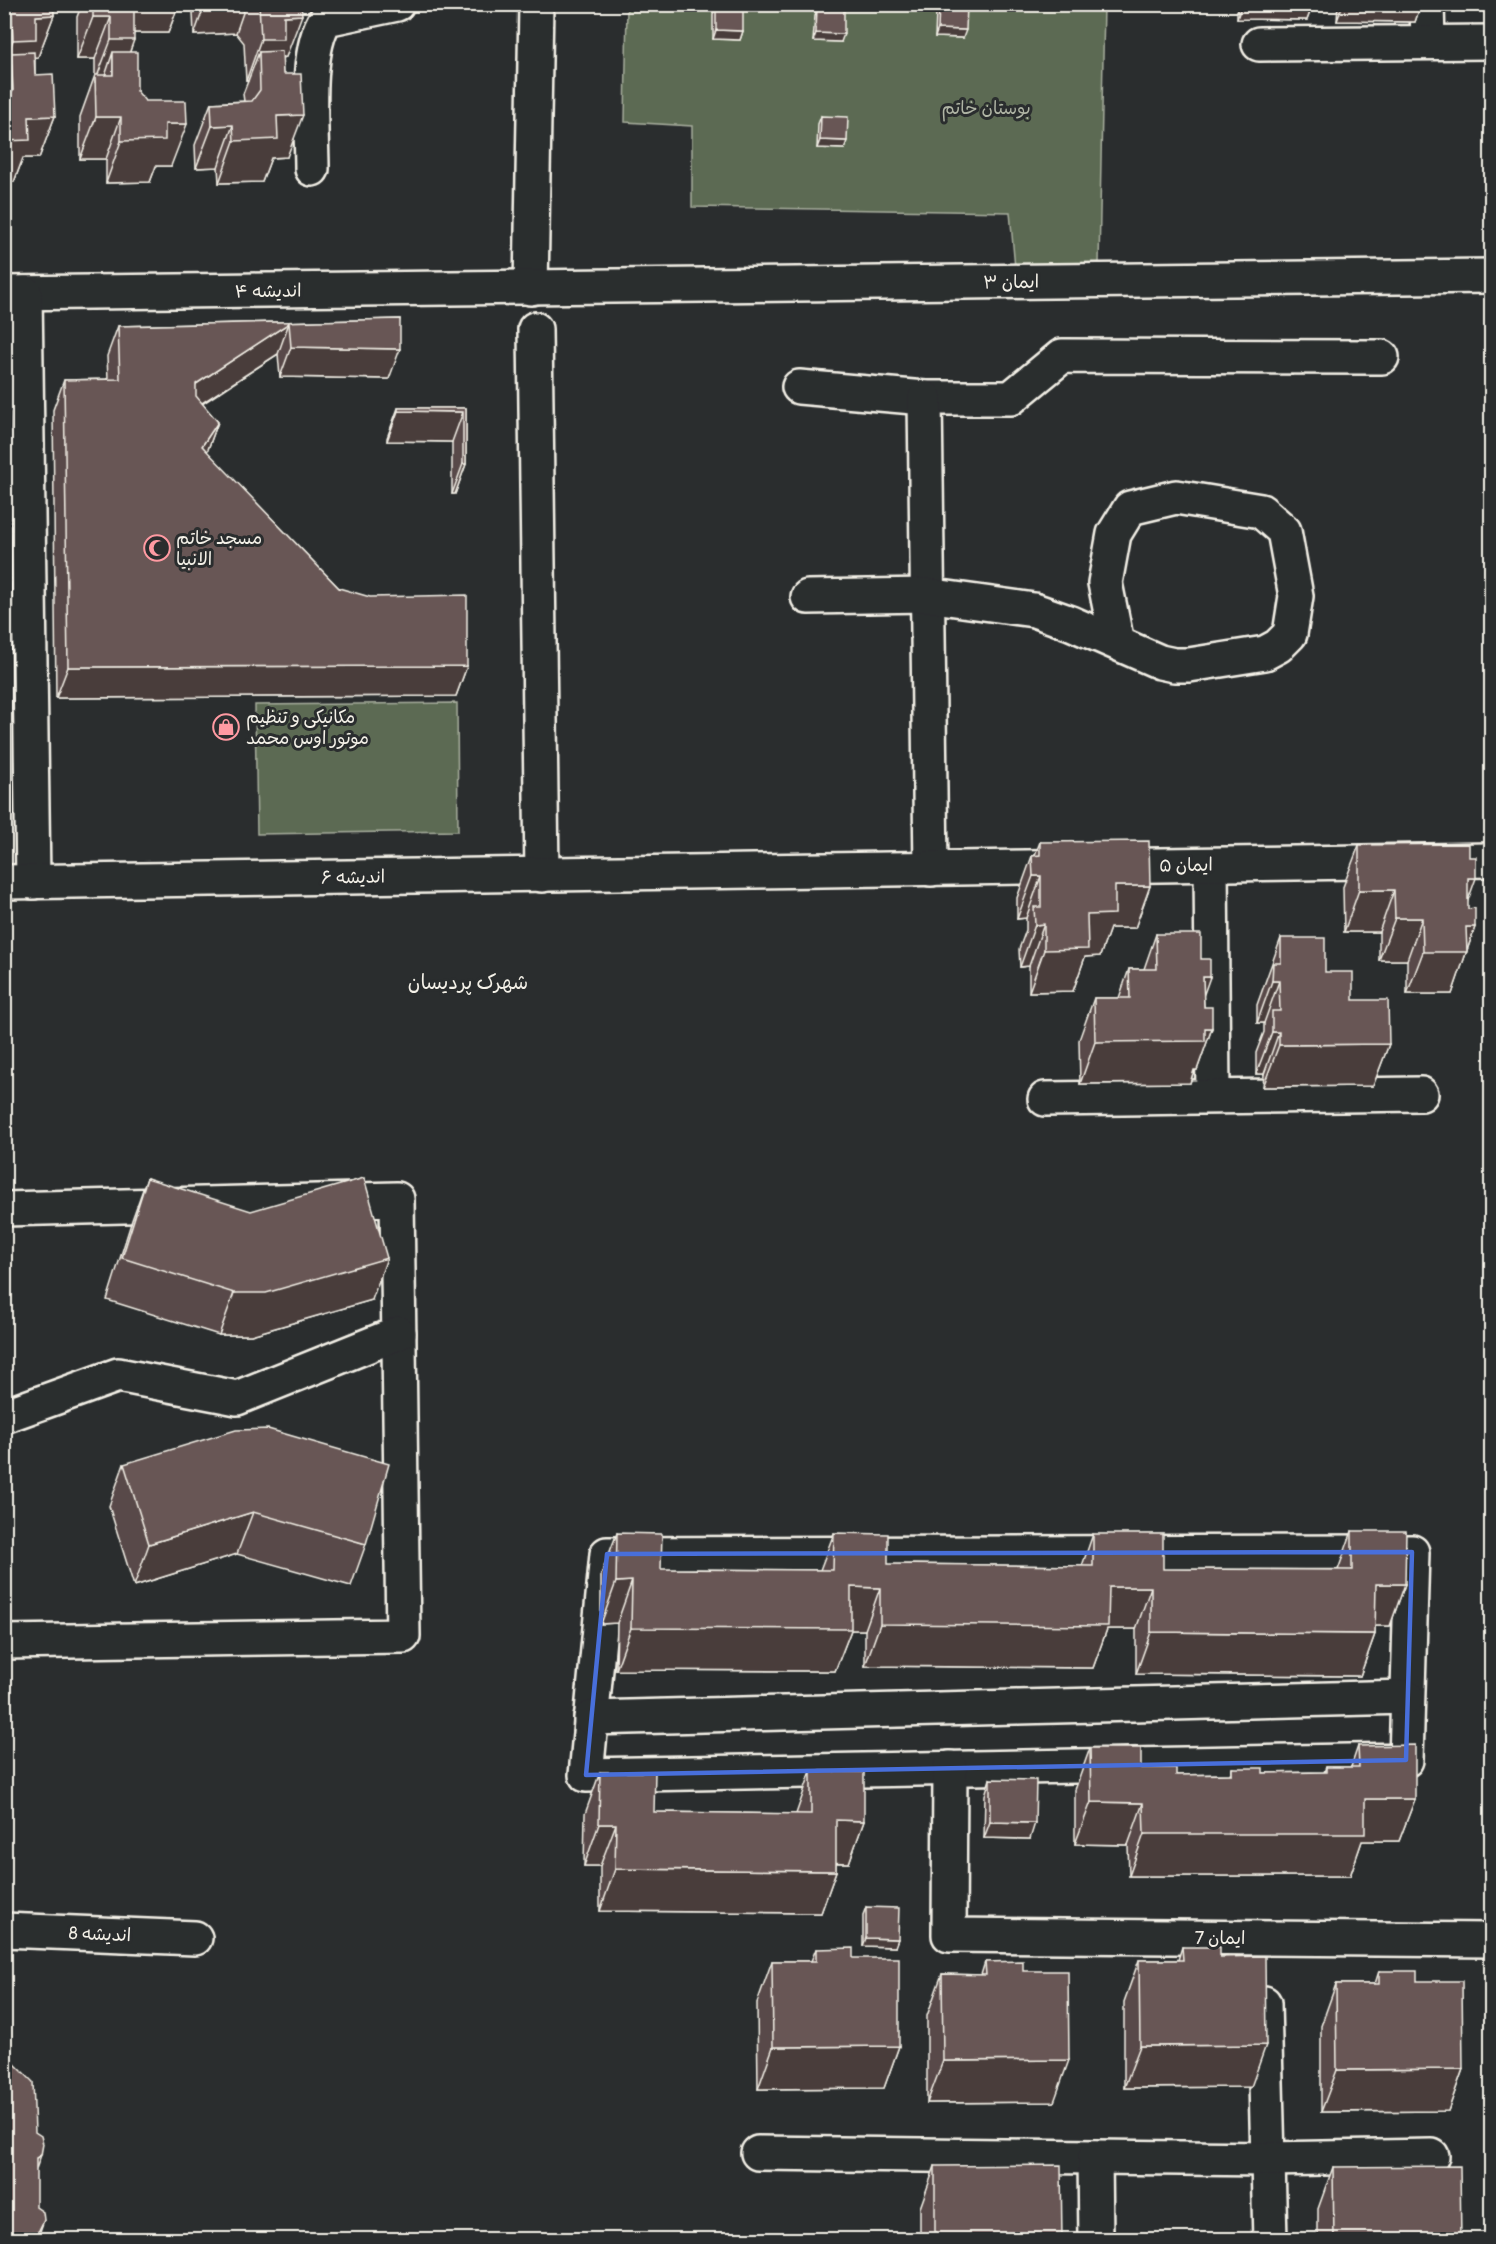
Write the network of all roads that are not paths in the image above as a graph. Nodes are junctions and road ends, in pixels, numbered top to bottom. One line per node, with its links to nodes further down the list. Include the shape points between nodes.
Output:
1 (397, 4): 7 (street, via 326,19 319,29 313,60)
2 (536, 4): 9 (street)
3 (1427, 4): 4 (street)
4 (1428, 42): 5 (street); 6 (street)
5 (1491, 42)
6 (1259, 44)
7 (312, 169)
8 (1491, 276): 9 (street, ایمان ۳)
9 (531, 288): 10 (street, انديشه ۴)
10 (15, 293): 23 (street)
11 (535, 329): 22 (street)
12 (1382, 357): 14 (street, via 1062,356 1011,398)
13 (799, 387): 14 (street)
14 (925, 398): 15 (street)
15 (927, 595): 16 (street); 17 (street, via 1034,610); 20 (street)
16 (808, 597)
17 (1117, 643): 17 (street, via 1105,583 1114,534 1130,508 1176,497 1261,511 1284,531 1296,596 1290,634 1278,646 1265,653 1174,665)
18 (1491, 861): 19 (street, ایمان ۵)
19 (1211, 865): 20 (street, ایمان ۵); 25 (street)
20 (931, 869): 21 (street, ایمان ۵)
21 (702, 871): 22 (street, اندیشه ۶)
22 (542, 875): 23 (street, اندیشه ۶)
23 (19, 882)
24 (1420, 1094): 25 (street)
25 (1213, 1096): 26 (street)
26 (1045, 1099)
27 (4, 1209): 28 (street, via 397,1199)
28 (399, 1333): 29 (street, via 237,1398 118,1375); 30 (street, via 403,1636)
29 (4, 1416)
30 (4, 1642)
31 (1407, 1697): 32 (street); 32 (street, via 1412,1552 607,1554); 33 (street, via 1406,1760)
32 (591, 1718): 33 (street, via 586,1775)
33 (950, 1768): 36 (street, ایمان 7, via 949,1935)
34 (4, 1930): 35 (street, اندیشه 8)
35 (195, 1938)
36 (1491, 1940)
37 (1264, 2003): 41 (street)
38 (758, 2153): 40 (street)
39 (1431, 2156): 41 (street)
40 (1095, 2157): 41 (street); 42 (street)
41 (1268, 2159): 43 (street)
42 (1096, 2240)
43 (1270, 2240)

